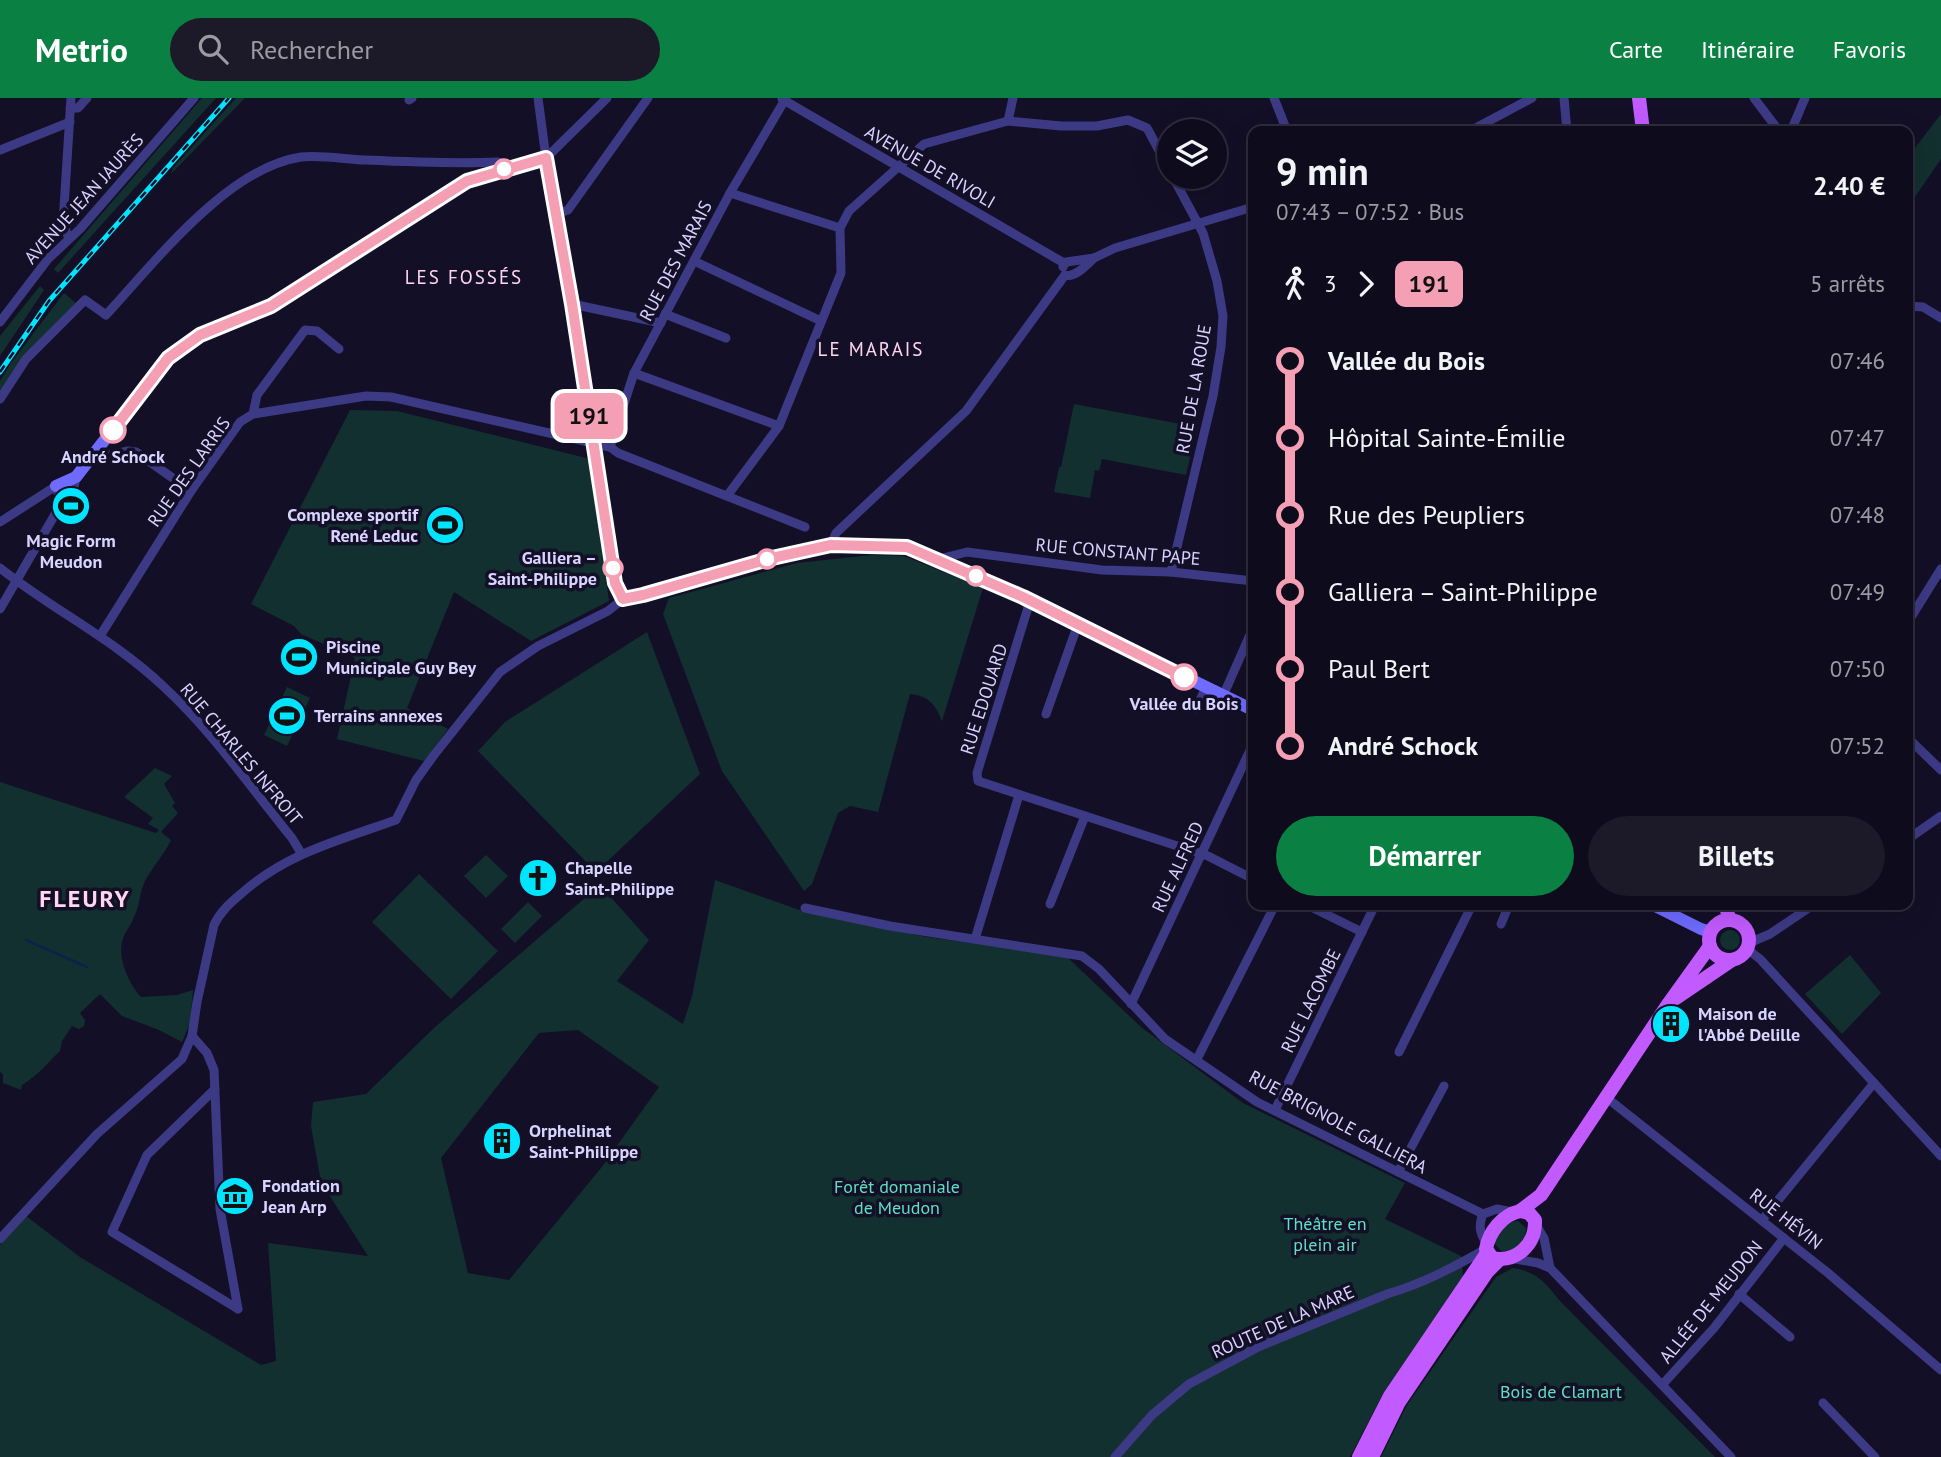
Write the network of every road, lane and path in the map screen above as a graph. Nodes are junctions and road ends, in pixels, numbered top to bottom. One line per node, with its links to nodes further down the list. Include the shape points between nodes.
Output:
1 (87, 98): 14 (street, via 78,108)
2 (194, 98): 34 (street, AVENUE JEAN JAURÈS)
3 (538, 98): 25 (street)
4 (607, 98): 25 (street)
5 (649, 98): 31 (street, via 568,210)
6 (1013, 98): 15 (street)
7 (1274, 98): 17 (street)
8 (1532, 98): 18 (street)
9 (1564, 98): 19 (street)
10 (1639, 98): 20 (main road)
11 (1754, 98): 21 (street)
12 (1805, 98): 22 (street)
13 (784, 99): 26 (street, AVENUE DE RIVOLI); 29 (street, RUE DES MARAIS)
14 (71, 103): 16 (street)
15 (1008, 121): 23 (street, via 1097,126 1128,120 1147,128); 26 (street, via 923,144)
16 (69, 122): 24 (street); 34 (street, via 63,223)
17 (1285, 126)
18 (1479, 126)
19 (1567, 126)
20 (1642, 126)
21 (1775, 126)
22 (1793, 126)
23 (1157, 147)
24 (0, 150)
25 (546, 158): 27 (street); 31 (street)
26 (899, 167): 33 (street, via 849,211); 36 (street, AVENUE DE RIVOLI)
27 (504, 169): 46 (street, via 503,163 497,162 303,157 256,172 185,230 106,315 85,300 26,359); 51 (street, via 467,181 271,306 200,335 168,358)
28 (1180, 189): 32 (street, RUE DE LA ROUE)
29 (730, 193): 33 (street); 35 (street, RUE DES MARAIS)
30 (1248, 209): 32 (street)
31 (556, 214): 37 (street)
32 (1199, 224): 36 (street); 63 (street, RUE DE LA ROUE, via 1217,281 1223,316 1221,348)
33 (840, 228): 41 (street, via 841,273)
34 (69, 239): 42 (street, AVENUE JEAN JAURÈS)
35 (694, 261): 40 (street, RUE DES MARAIS); 41 (street)
36 (1072, 265): 59 (street, via 1062,269 1065,275 966,411 836,533)
37 (572, 304): 40 (street); 49 (street)
38 (1913, 306): 39 (street)
39 (1941, 318)
40 (663, 319): 43 (street); 45 (street, RUE DES MARAIS)
41 (821, 321): 48 (street)
42 (0, 322)
43 (726, 338)
44 (339, 349): 47 (street, RUE DES LARRIS, via 317,331 305,330 257,395)
45 (634, 373): 48 (street); 50 (street, RUE DES MARAIS)
46 (0, 399)
47 (253, 414): 49 (street, via 366,396 391,397); 54 (street, RUE DES LARRIS, via 240,422)
48 (779, 426): 55 (street)
49 (594, 444): 50 (street); 66 (street, via 615,583)
50 (610, 447): 55 (street)
51 (95, 453): 52 (street); 54 (street, via 101,457 136,452)
52 (76, 477): 53 (street); 56 (street)
53 (56, 486): 56 (street); 57 (street)
54 (191, 491): 71 (street, RUE DES LARRIS)
55 (727, 496): 58 (street)
56 (61, 503): 65 (street)
57 (0, 522)
58 (805, 527)
59 (831, 545): 60 (street, via 907,547); 66 (street)
60 (939, 559): 63 (street, RUE CONSTANT PAPE, via 967,552 1102,570); 67 (street)
61 (0, 568): 65 (street, RUE CHARLES INFROIT)
62 (1941, 569): 69 (street)
63 (1171, 572): 64 (street, RUE CONSTANT PAPE)
64 (1248, 580)
65 (17, 581): 68 (street); 71 (street, RUE CHARLES INFROIT)
66 (623, 599): 85 (street, via 500,672 416,780 396,820)
67 (1030, 601): 70 (street); 81 (street, RUE EDOUARD, via 976,778)
68 (0, 609)
69 (1913, 614)
70 (1078, 624): 73 (street); 77 (street)
71 (100, 636): 85 (street, RUE CHARLES INFROIT, via 165,688)
72 (1248, 644): 74 (street)
73 (1206, 687): 74 (street); 76 (street)
74 (1223, 696): 75 (street)
75 (1248, 708)
76 (1196, 709)
77 (1046, 714)
78 (1913, 743): 80 (street)
79 (1248, 755): 86 (street, RUE ALFRED)
80 (1941, 770)
81 (1018, 795): 82 (street); 101 (street)
82 (1085, 816): 86 (street); 88 (street)
83 (1941, 816): 84 (street)
84 (1913, 836)
85 (301, 853): 107 (street, via 254,882 219,915)
86 (1201, 854): 87 (street); 106 (street, RUE ALFRED)
87 (1248, 877)
88 (1050, 904)
89 (805, 908): 101 (street, RUE BRIGNOLE GALLIERA)
90 (1272, 910): 109 (street)
91 (1317, 910): 100 (street)
92 (1373, 910): 100 (street, RUE LACOMBE)
93 (1470, 910): 108 (street)
94 (1507, 910): 99 (street)
95 (1663, 910): 102 (street)
96 (1727, 910): 98 (main road)
97 (1805, 910): 103 (street)
98 (1729, 920): 102 (main road, via 1719,923); 103 (main road, via 1744,927)
99 (1500, 924)
100 (1362, 932): 114 (street, RUE LACOMBE)
101 (975, 939): 106 (street, RUE BRIGNOLE GALLIERA, via 1082,956)
102 (1711, 939): 104 (main road, via 1718,957); 105 (main road)
103 (1748, 946): 104 (main road); 110 (street)
104 (1732, 960): 105 (main road)
105 (1669, 1003): 113 (main road)
106 (1131, 1004): 109 (street, RUE BRIGNOLE GALLIERA, via 1165,1039)
107 (192, 1036): 112 (street, via 207,1053); 123 (street, via 182,1059 97,1134)
108 (1399, 1052)
109 (1197, 1059): 114 (street, RUE BRIGNOLE GALLIERA)
110 (1874, 1083): 115 (street); 120 (street)
111 (1444, 1086): 116 (street)
112 (215, 1088): 112 (street, via 220,1209 238,1309 111,1232 147,1156)
113 (1607, 1098): 117 (main road); 120 (street, RUE HÉVIN)
114 (1275, 1110): 116 (street, RUE BRIGNOLE GALLIERA)
115 (1941, 1156)
116 (1398, 1171): 119 (street, RUE BRIGNOLE GALLIERA)
117 (1541, 1195): 118 (main road); 121 (main road)
118 (1517, 1212): 119 (street, via 1497,1209); 121 (main road, via 1529,1213); 124 (main road, via 1496,1226)
119 (1483, 1214): 124 (street, via 1481,1236)
120 (1762, 1220): 122 (street, RUE HÉVIN)
121 (1535, 1223): 124 (main road, via 1530,1243 1522,1252); 125 (street, via 1544,1238)
122 (1784, 1238): 126 (street, ALLÉE DE MEUDON); 128 (street, RUE HÉVIN)
123 (0, 1239)
124 (1493, 1253): 125 (street); 132 (street, ROUTE DE LA MARE, via 1258,1347 1189,1384 1152,1415); 133 (main road, via 1390,1396); 134 (main road, via 1487,1272 1399,1402)
125 (1550, 1268): 129 (street)
126 (1739, 1294): 127 (street); 129 (street, ALLÉE DE MEUDON)
127 (1790, 1337)
128 (1941, 1370)
129 (1662, 1385): 135 (street)
130 (1823, 1403): 131 (street)
131 (1873, 1456)
132 (1115, 1457)
133 (1359, 1457)
134 (1372, 1457)
135 (1729, 1457)

